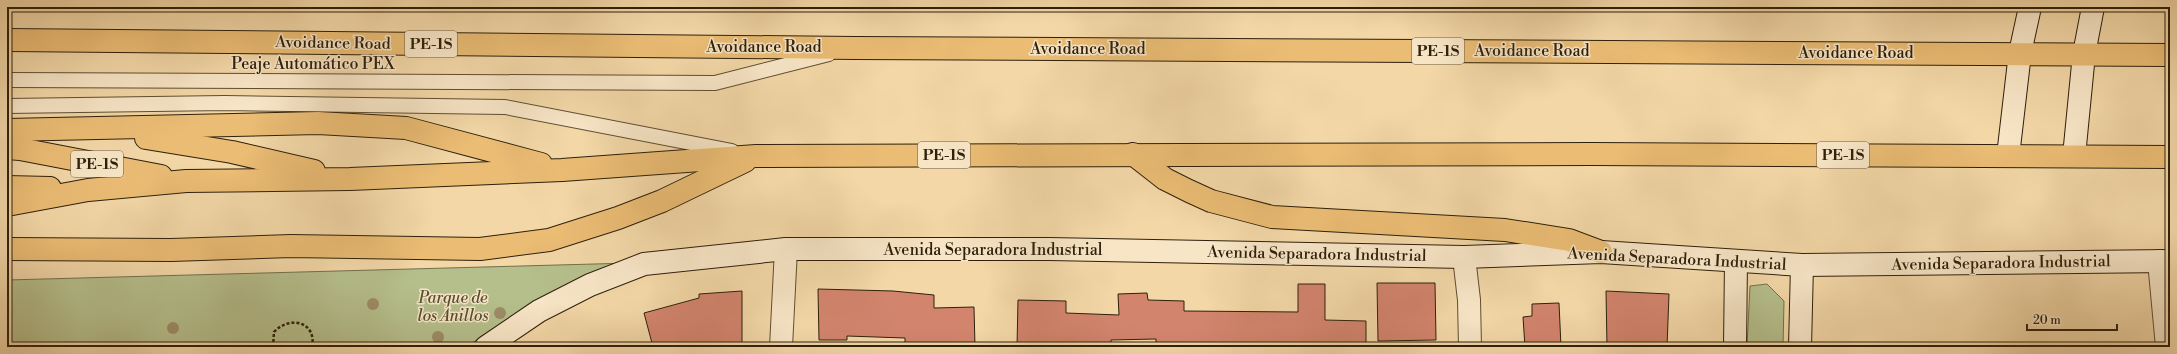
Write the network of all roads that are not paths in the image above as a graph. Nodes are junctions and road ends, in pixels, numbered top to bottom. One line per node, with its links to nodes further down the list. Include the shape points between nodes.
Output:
1 (2030, 7): 5 (street)
2 (2093, 7): 6 (street)
3 (7, 40): 4 (highway, Avoidance Road / PE-1S)
4 (855, 48): 5 (highway, Avoidance Road / PE-1S); 8 (lane, Peaje Automático PEX, via 715,83)
5 (2020, 53): 6 (highway, Avoidance Road / PE-1S); 15 (street)
6 (2084, 54): 7 (highway, Avoidance Road / PE-1S); 16 (street)
7 (2170, 55)
8 (7, 80)
9 (7, 106): 14 (lane, via 225,103 505,107)
10 (71, 129): 11 (highway, PE-1S); 18 (highway, PE-1S, via 318,123 406,128); 19 (highway, PE-1S, via 172,141)
11 (7, 130)
12 (7, 148): 20 (highway, PE-1S)
13 (1133, 154): 14 (highway, PE-1S); 15 (highway, PE-1S); 26 (highway, via 1165,178 1211,201 1272,217 1505,230 1569,240)
14 (756, 156): 18 (highway, PE-1S); 24 (highway, PE-1S, via 662,201 618,218 549,240 488,248 291,246 171,250)
15 (2008, 156): 16 (highway, PE-1S)
16 (2074, 156): 17 (highway, PE-1S)
17 (2170, 157)
18 (562, 170): 19 (highway, PE-1S)
19 (350, 179): 20 (highway, PE-1S)
20 (186, 181): 22 (highway, PE-1S)
21 (7, 186): 22 (highway, PE-1S)
22 (88, 190): 23 (highway, PE-1S)
23 (7, 205)
24 (7, 249)
25 (786, 249): 27 (street, Avenida Separadora Industrial, via 1049,249); 31 (street, Avenida Separadora Industrial, via 644,264 590,285 539,311); 32 (street)
26 (1601, 252): 27 (street, Avenida Separadora Industrial); 28 (street, Avenida Separadora Industrial)
27 (1464, 257): 33 (street, via 1469,300)
28 (1736, 261): 30 (street, Avenida Separadora Industrial); 34 (street)
29 (2164, 261): 30 (street, Avenida Separadora Industrial); 36 (street)
30 (1802, 265): 35 (street)
31 (486, 347)
32 (781, 347)
33 (1470, 347)
34 (1735, 347)
35 (1800, 347)
36 (2167, 347)

